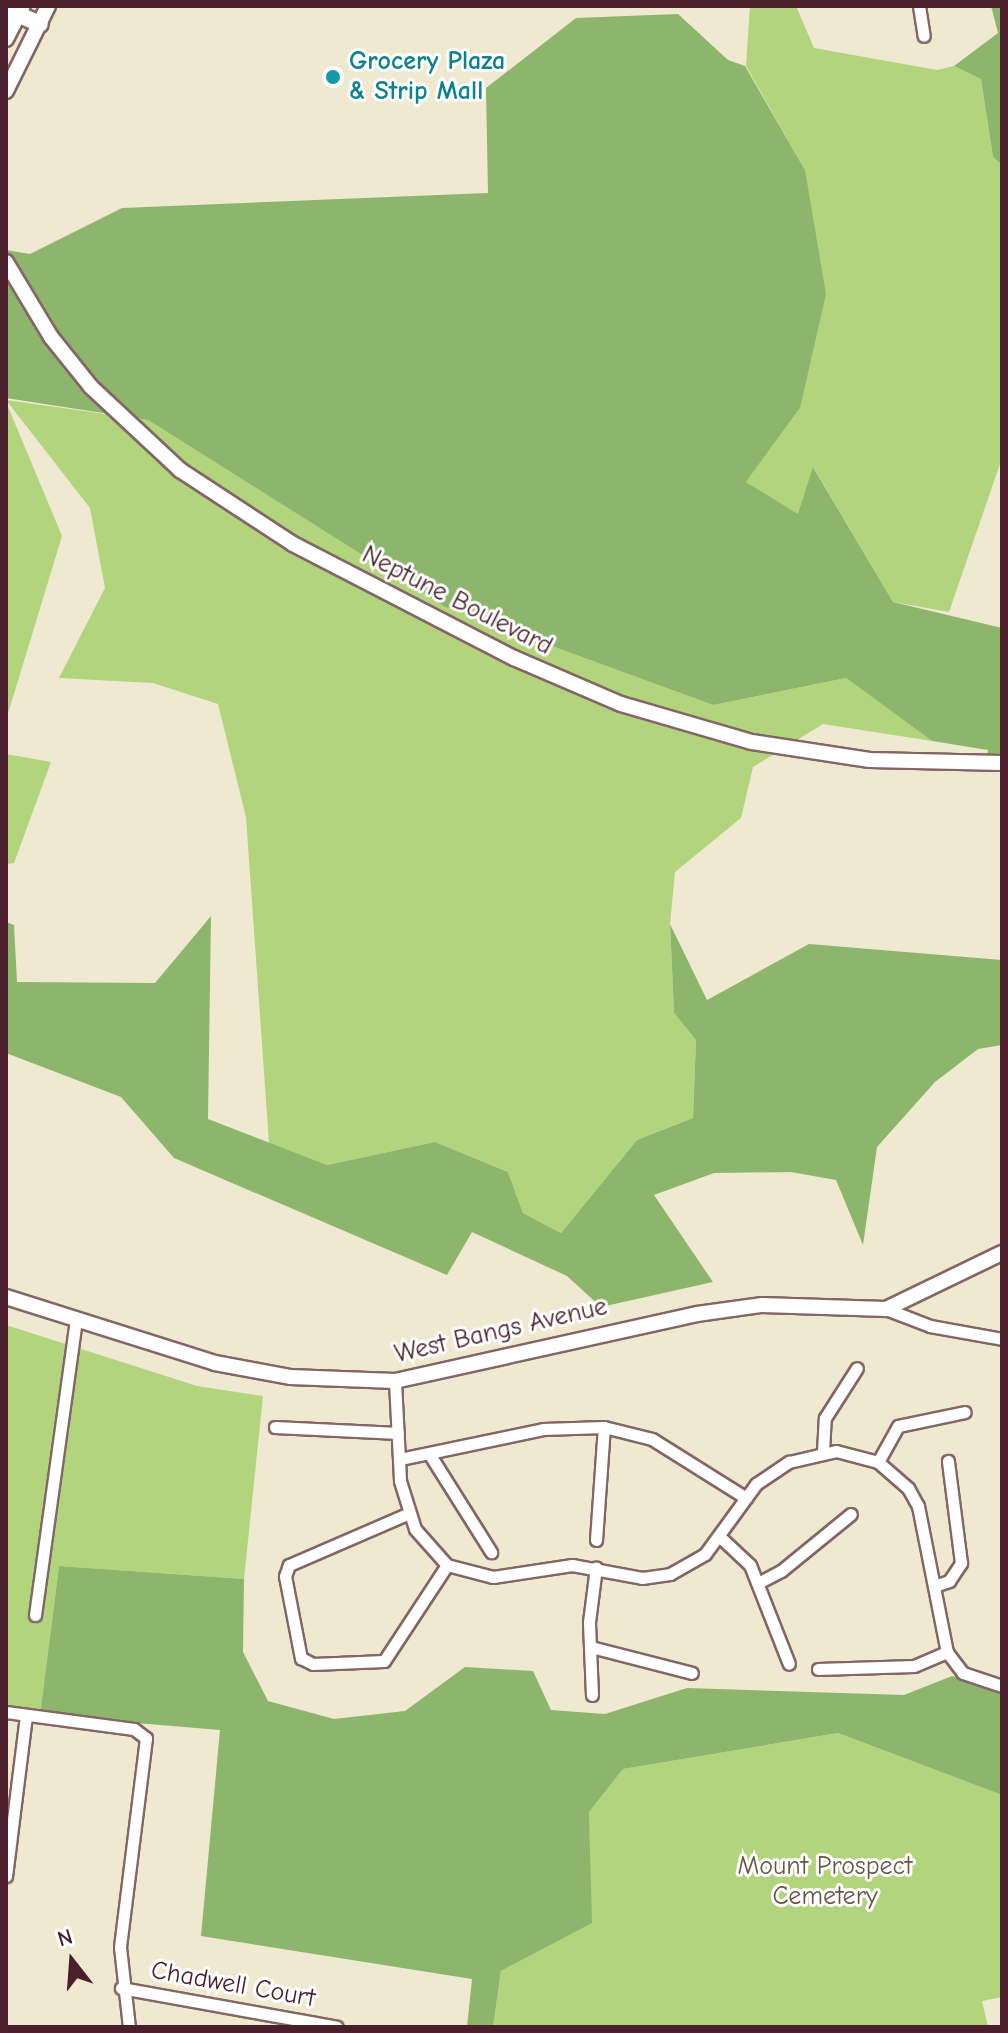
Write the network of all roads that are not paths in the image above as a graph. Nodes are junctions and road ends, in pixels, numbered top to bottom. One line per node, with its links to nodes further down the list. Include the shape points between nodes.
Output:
1 (48, 6): 4 (street)
2 (919, 6): 5 (street)
3 (16, 10): 4 (main road); 6 (street)
4 (40, 24): 7 (street)
5 (924, 36)
6 (6, 39)
7 (6, 91)
8 (6, 262): 9 (street, Neptune Boulevard, via 51,337 91,387 180,470 293,544 514,658 621,704 752,742 870,760)
9 (1002, 763)
10 (1002, 1253): 12 (street, West Bangs Avenue)
11 (6, 1297): 13 (street, West Bangs Avenue)
12 (886, 1309): 14 (street, via 930,1326); 16 (street, West Bangs Avenue, via 762,1305 697,1314)
13 (76, 1320): 16 (street, West Bangs Avenue, via 240,1369 290,1377); 36 (street)
14 (1002, 1339)
15 (857, 1368): 21 (street, via 825,1418)
16 (395, 1381): 20 (street)
17 (965, 1412): 25 (street, via 898,1426)
18 (275, 1427): 20 (street)
19 (604, 1427): 22 (street, via 543,1429); 26 (street, via 652,1439); 30 (street)
20 (398, 1433): 23 (street)
21 (823, 1452): 25 (street, via 846,1452); 26 (street, via 769,1474)
22 (430, 1455): 23 (street); 31 (street)
23 (400, 1459): 27 (street)
24 (948, 1461): 35 (street, via 961,1563 949,1581)
25 (878, 1462): 35 (street, via 908,1488 918,1506)
26 (746, 1498): 29 (street)
27 (407, 1514): 32 (street); 32 (street, via 289,1565 285,1576 301,1658 313,1664 384,1661)
28 (851, 1514): 34 (street, via 781,1571)
29 (719, 1536): 33 (street, via 705,1554 670,1574 642,1578); 34 (street, via 743,1556)
30 (596, 1540)
31 (491, 1552)
32 (447, 1565): 33 (street, via 501,1577 565,1565)
33 (596, 1567): 37 (street)
34 (758, 1583): 39 (street)
35 (934, 1586): 38 (street)
36 (35, 1615)
37 (591, 1647): 41 (street); 43 (street)
38 (947, 1652): 40 (street, via 914,1666); 42 (street, via 963,1673)
39 (789, 1664)
40 (818, 1669)
41 (692, 1673)
42 (1002, 1686)
43 (592, 1695)
44 (6, 1712): 45 (street)
45 (26, 1715): 46 (street); 47 (street, via 134,1729 141,1731 146,1744 120,1947)
46 (6, 1876)
47 (121, 1988): 48 (street); 49 (street, Chadwell Court)
48 (129, 2027)
49 (337, 2027)

